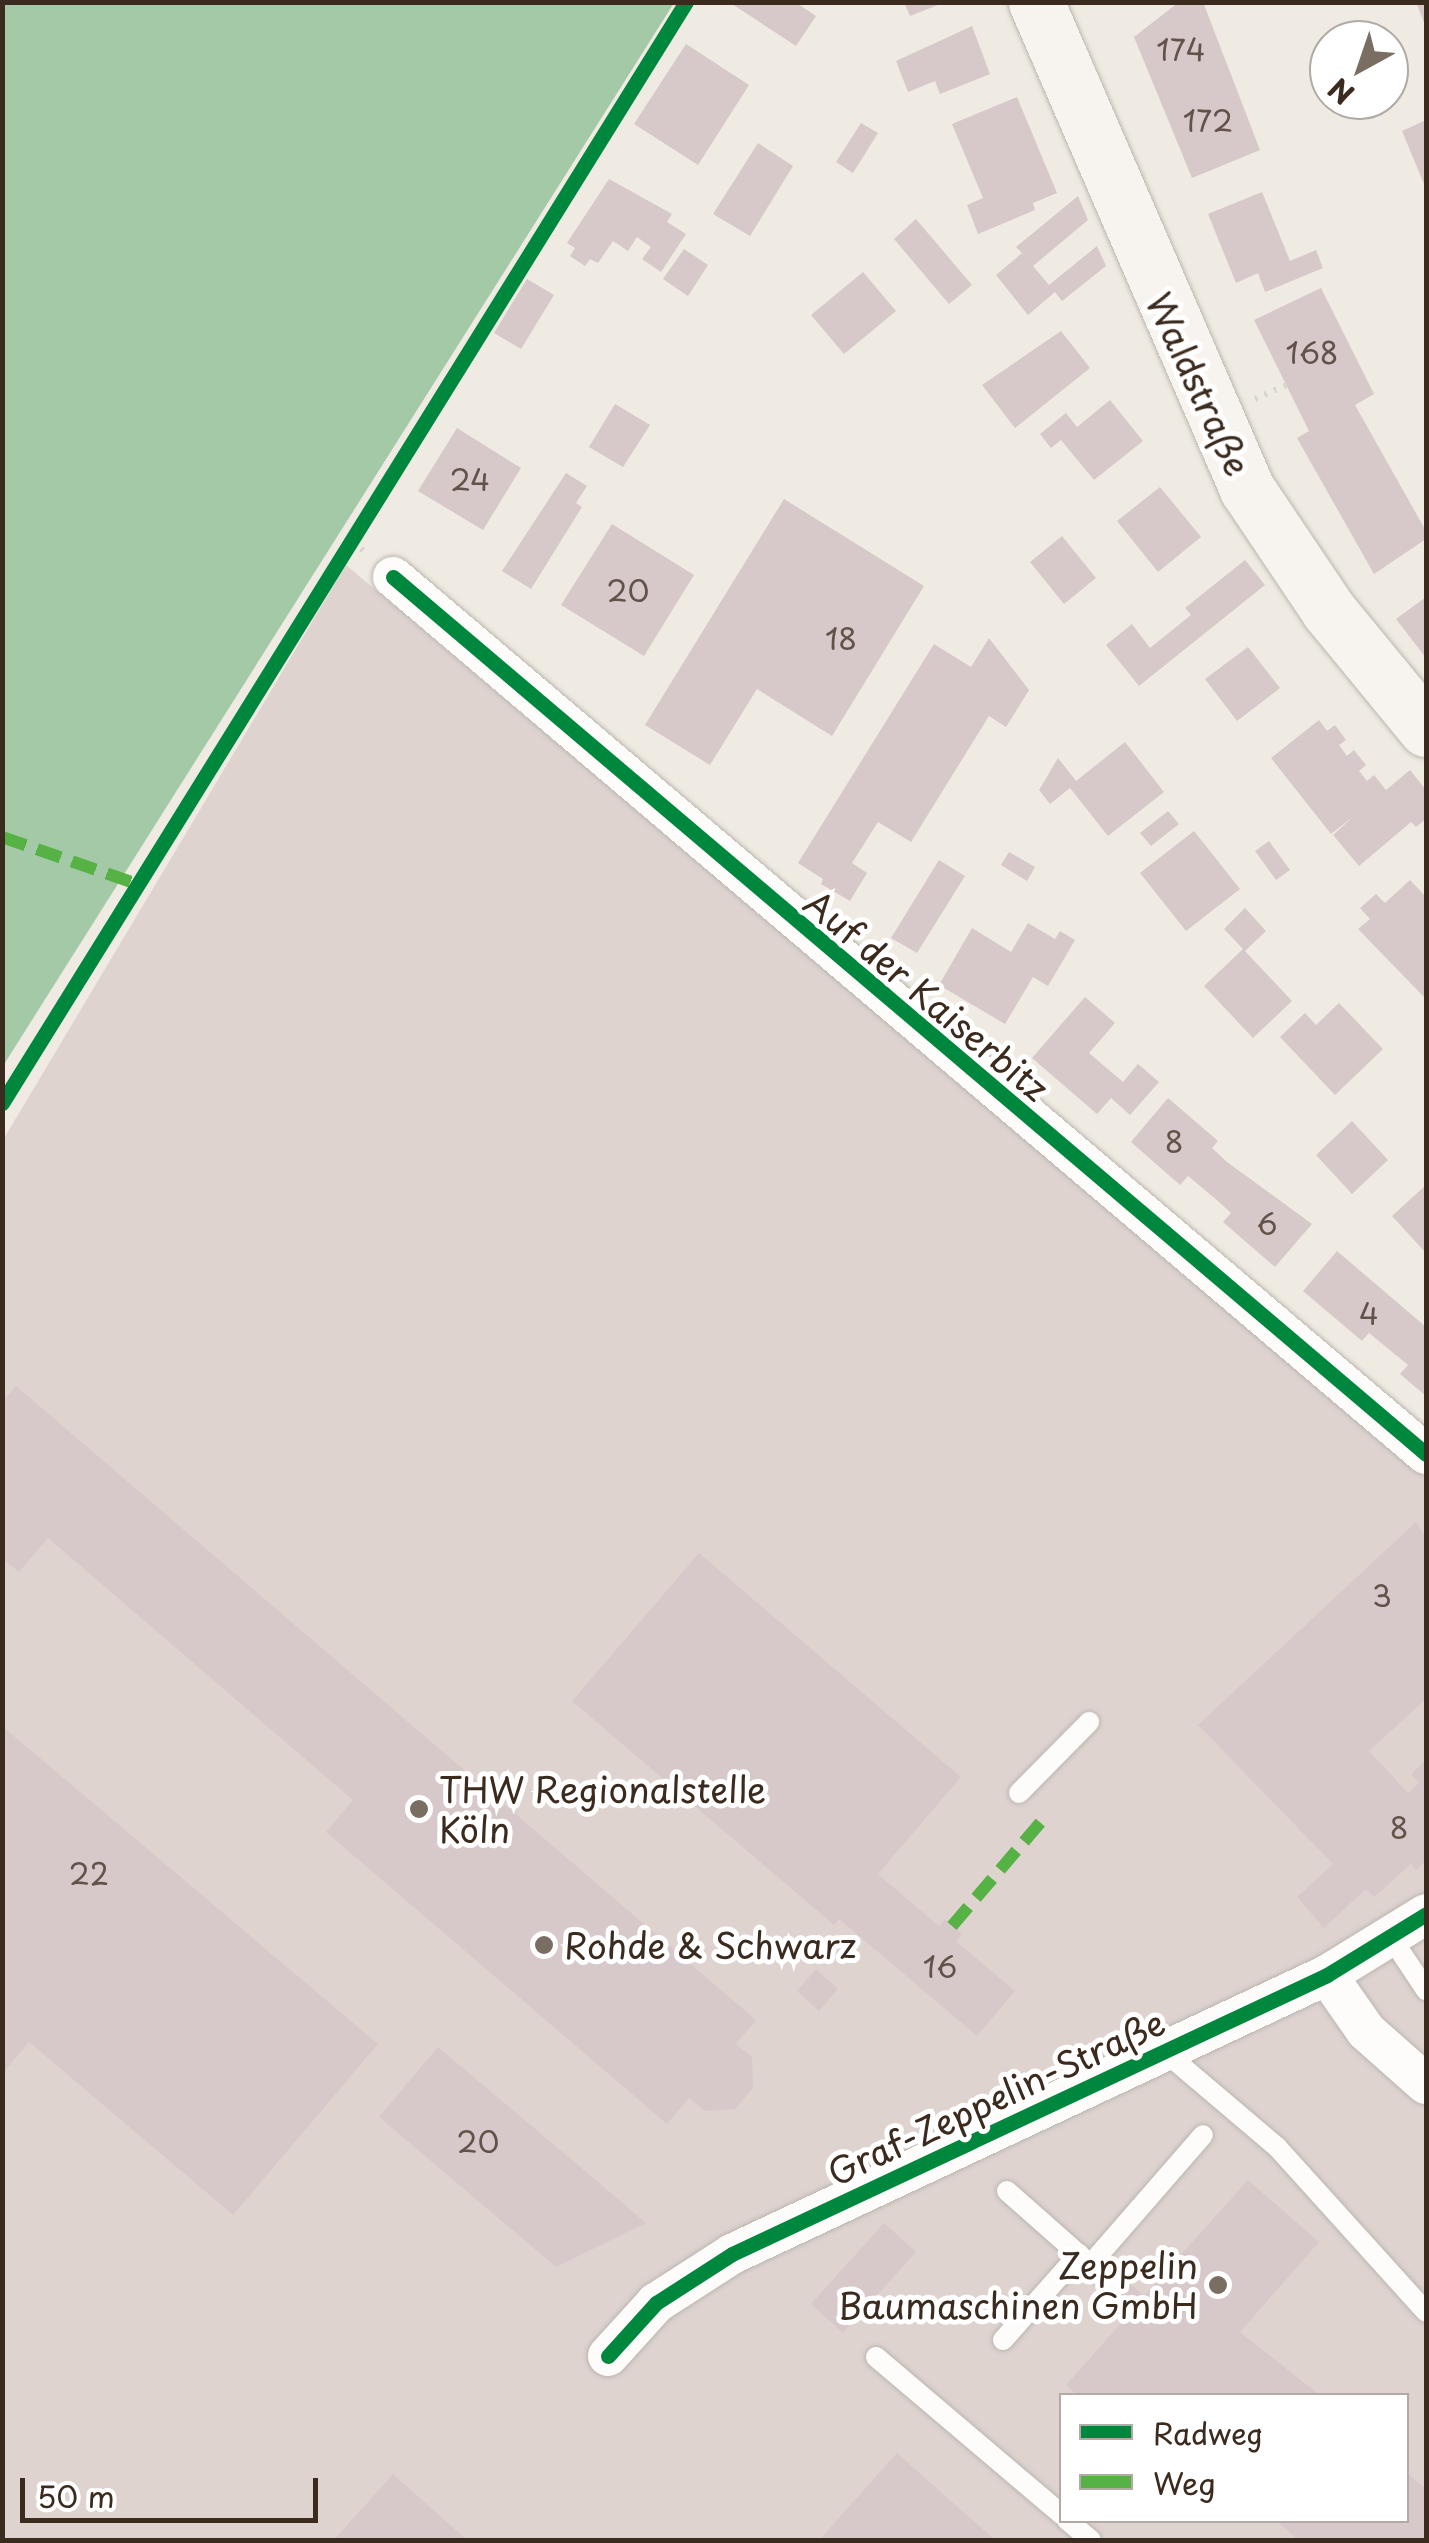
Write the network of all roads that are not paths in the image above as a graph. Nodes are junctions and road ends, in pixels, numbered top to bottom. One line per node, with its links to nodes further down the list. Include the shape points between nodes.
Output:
1 (1036, 2): 3 (main road, Waldstraße, via 1247,489 1329,611)
2 (392, 577): 4 (street, Auf der Kaiserbitz)
3 (1426, 729)
4 (1426, 1454)
5 (1090, 1722): 6 (lane)
6 (1019, 1793)
7 (1426, 1914): 8 (street, Graf-Zeppelin-Straße)
8 (1390, 1936): 9 (street, Graf-Zeppelin-Straße); 10 (lane)
9 (1327, 1975): 11 (street, Graf-Zeppelin-Straße); 12 (street, via 1366,2031)
10 (1426, 1990)
11 (1165, 2052): 17 (lane, via 1277,2147); 19 (street, Graf-Zeppelin-Straße, via 732,2254 656,2303)
12 (1426, 2084)
13 (1203, 2135): 15 (lane)
14 (1006, 2191): 15 (lane)
15 (1085, 2260): 16 (lane); 18 (lane)
16 (1111, 2283)
17 (1426, 2312)
18 (1003, 2340)
19 (608, 2356)
20 (876, 2357): 21 (lane)
21 (1059, 2513)
22 (1071, 2523): 23 (lane)
23 (1091, 2540)

